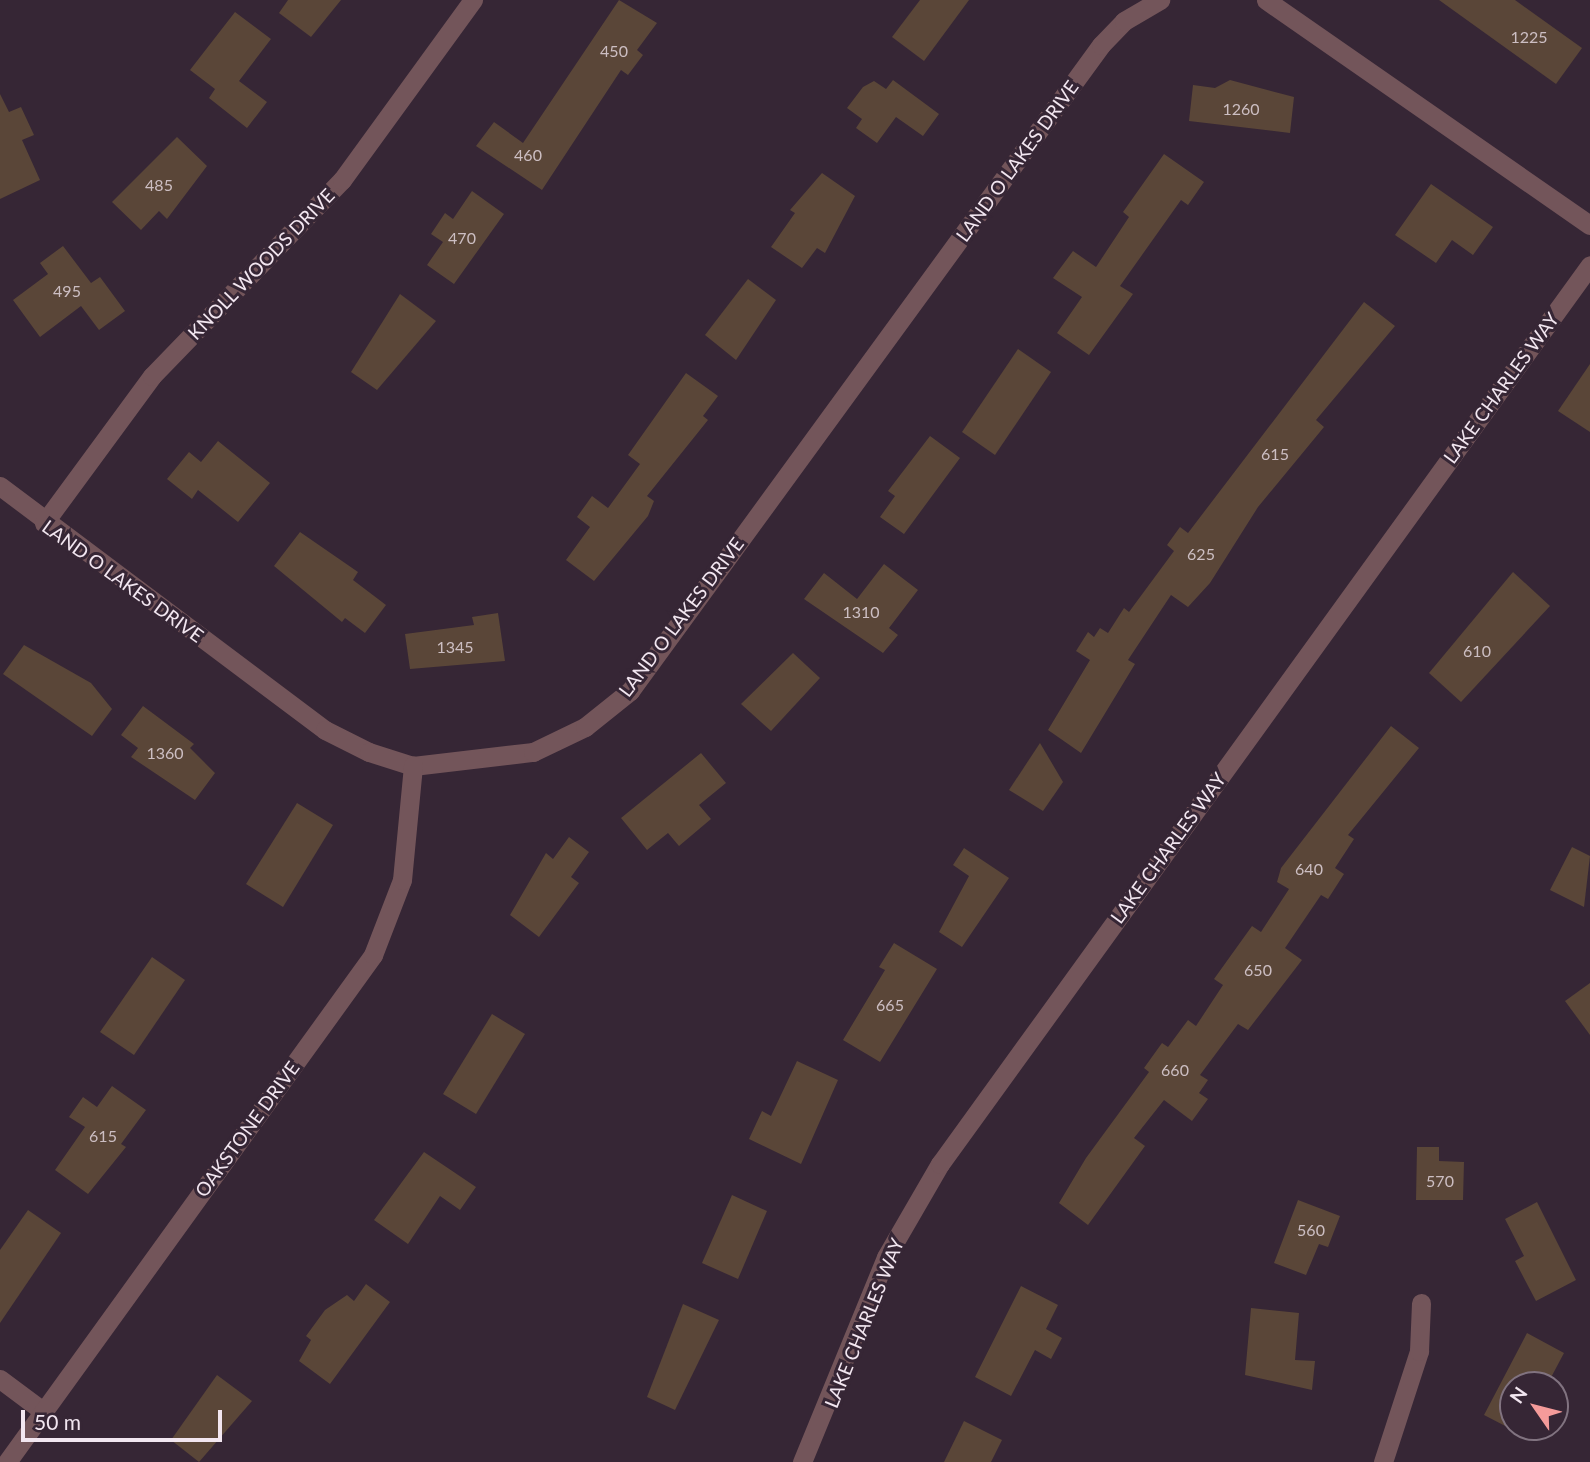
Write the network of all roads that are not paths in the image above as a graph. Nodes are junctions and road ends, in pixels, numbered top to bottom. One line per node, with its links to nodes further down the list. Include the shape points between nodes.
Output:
1 (473, 0): 7 (street, KNOLL WOODS DRIVE, via 342,180 152,376)
2 (1160, 0): 8 (street, LAND O LAKES DRIVE, via 1124,21 1101,45 630,691 585,727 533,751)
3 (1266, 0): 4 (street)
4 (1590, 225)
5 (1590, 265): 13 (street, LAKE CHARLES WAY, via 940,1164 886,1257)
6 (0, 486): 7 (street, LAND O LAKES DRIVE)
7 (44, 523): 8 (street, LAND O LAKES DRIVE, via 325,730)
8 (413, 766): 11 (street, OAKSTONE DRIVE, via 402,880 373,955)
9 (1421, 1303): 14 (street, via 1419,1351)
10 (0, 1379): 11 (street)
11 (43, 1411): 12 (street, OAKSTONE DRIVE)
12 (7, 1462)
13 (802, 1462)
14 (1383, 1462)

